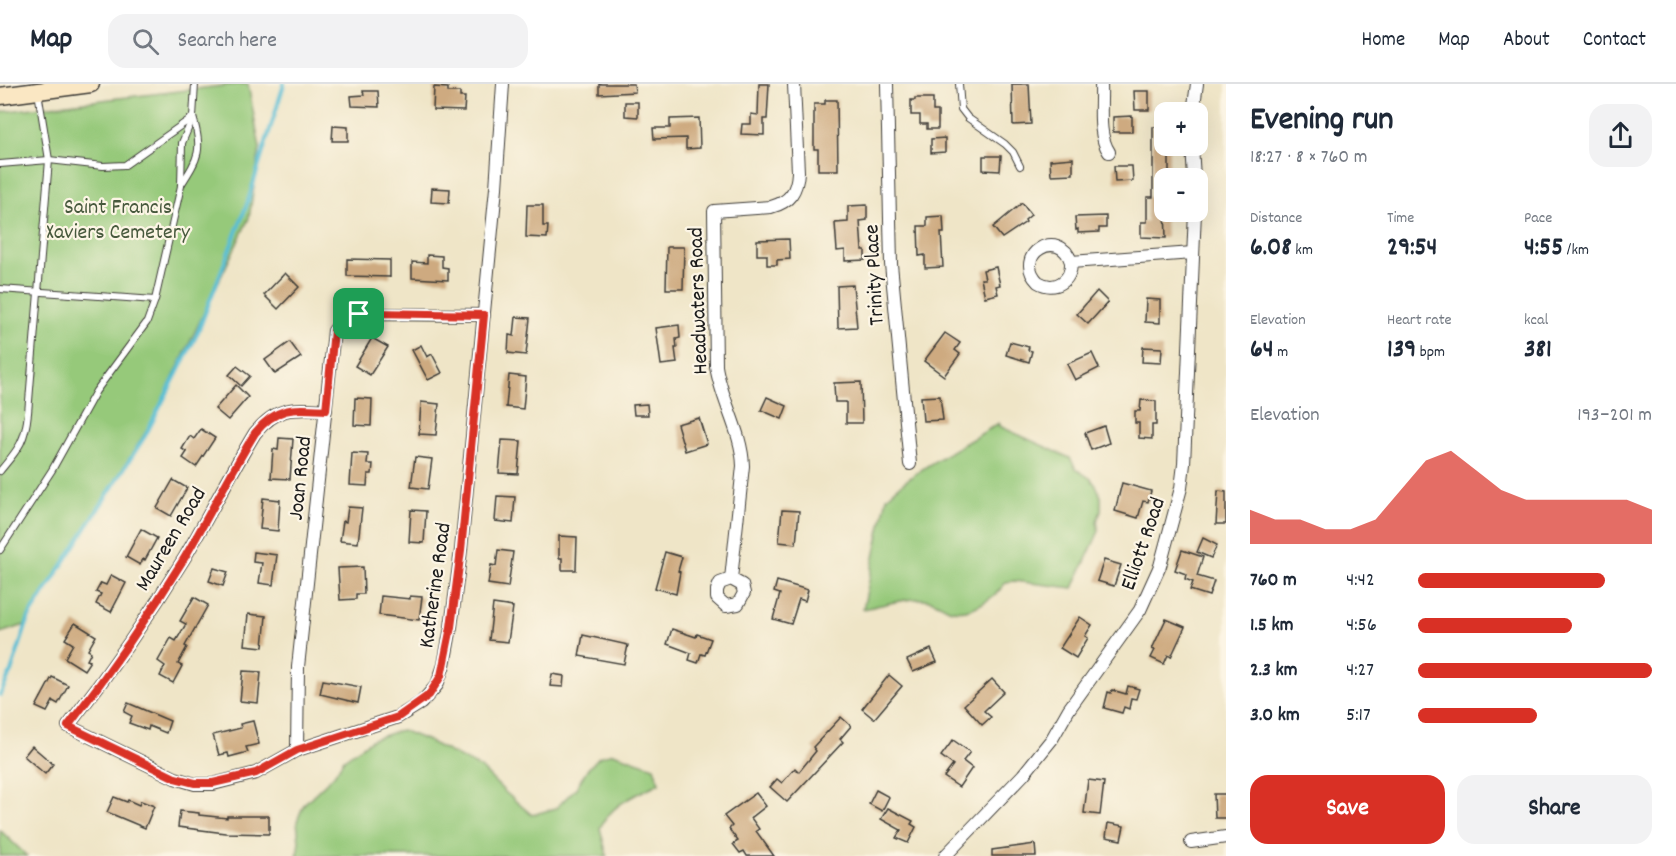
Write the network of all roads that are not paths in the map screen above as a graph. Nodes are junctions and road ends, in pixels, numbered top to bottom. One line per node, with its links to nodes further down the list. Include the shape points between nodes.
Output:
1 (91, 84): 9 (main road)
2 (195, 84): 12 (lane)
3 (503, 84): 24 (street, Katherine Road)
4 (794, 84): 29 (street, Headwaters Road, via 798,172 792,196 771,207 714,211 716,366 743,457)
5 (887, 84): 26 (street, Trinity Place, via 891,264)
6 (959, 84): 16 (lane, via 961,109 1013,152)
7 (1101, 84): 13 (street, via 1102,134)
8 (1197, 84): 11 (street)
9 (38, 91): 10 (main road); 14 (lane)
10 (0, 96)
11 (1194, 102)
12 (193, 117): 14 (lane, via 125,165); 17 (lane, via 182,143); 17 (lane, via 199,151)
13 (1109, 152)
14 (49, 160): 15 (lane); 22 (lane)
15 (0, 164)
16 (1020, 166)
17 (181, 186): 23 (lane)
18 (1195, 222): 19 (street, Elliott Road)
19 (1193, 253): 20 (street); 34 (street, Elliott Road, via 1183,472 1155,579 1140,610 1052,738 1016,783)
20 (1071, 262)
21 (0, 289): 22 (lane)
22 (39, 292): 23 (lane); 27 (lane, via 26,433)
23 (155, 300): 28 (lane, via 143,330 96,391 52,470)
24 (484, 315): 25 (street, Joan Road, via 373,313 342,320 333,338); 31 (street, Katherine Road, via 461,550 441,676 429,695 398,717)
25 (326, 410): 30 (street, Maureen Road, via 282,410 255,433 158,601); 31 (street, Joan Road, via 298,667)
26 (910, 464)
27 (0, 471)
28 (0, 550)
29 (731, 579)
30 (68, 726): 31 (street, Katherine Road, via 169,775 195,783 222,782 256,773)
31 (297, 750)
32 (1226, 837): 33 (street)
33 (1191, 842)
34 (945, 856)

